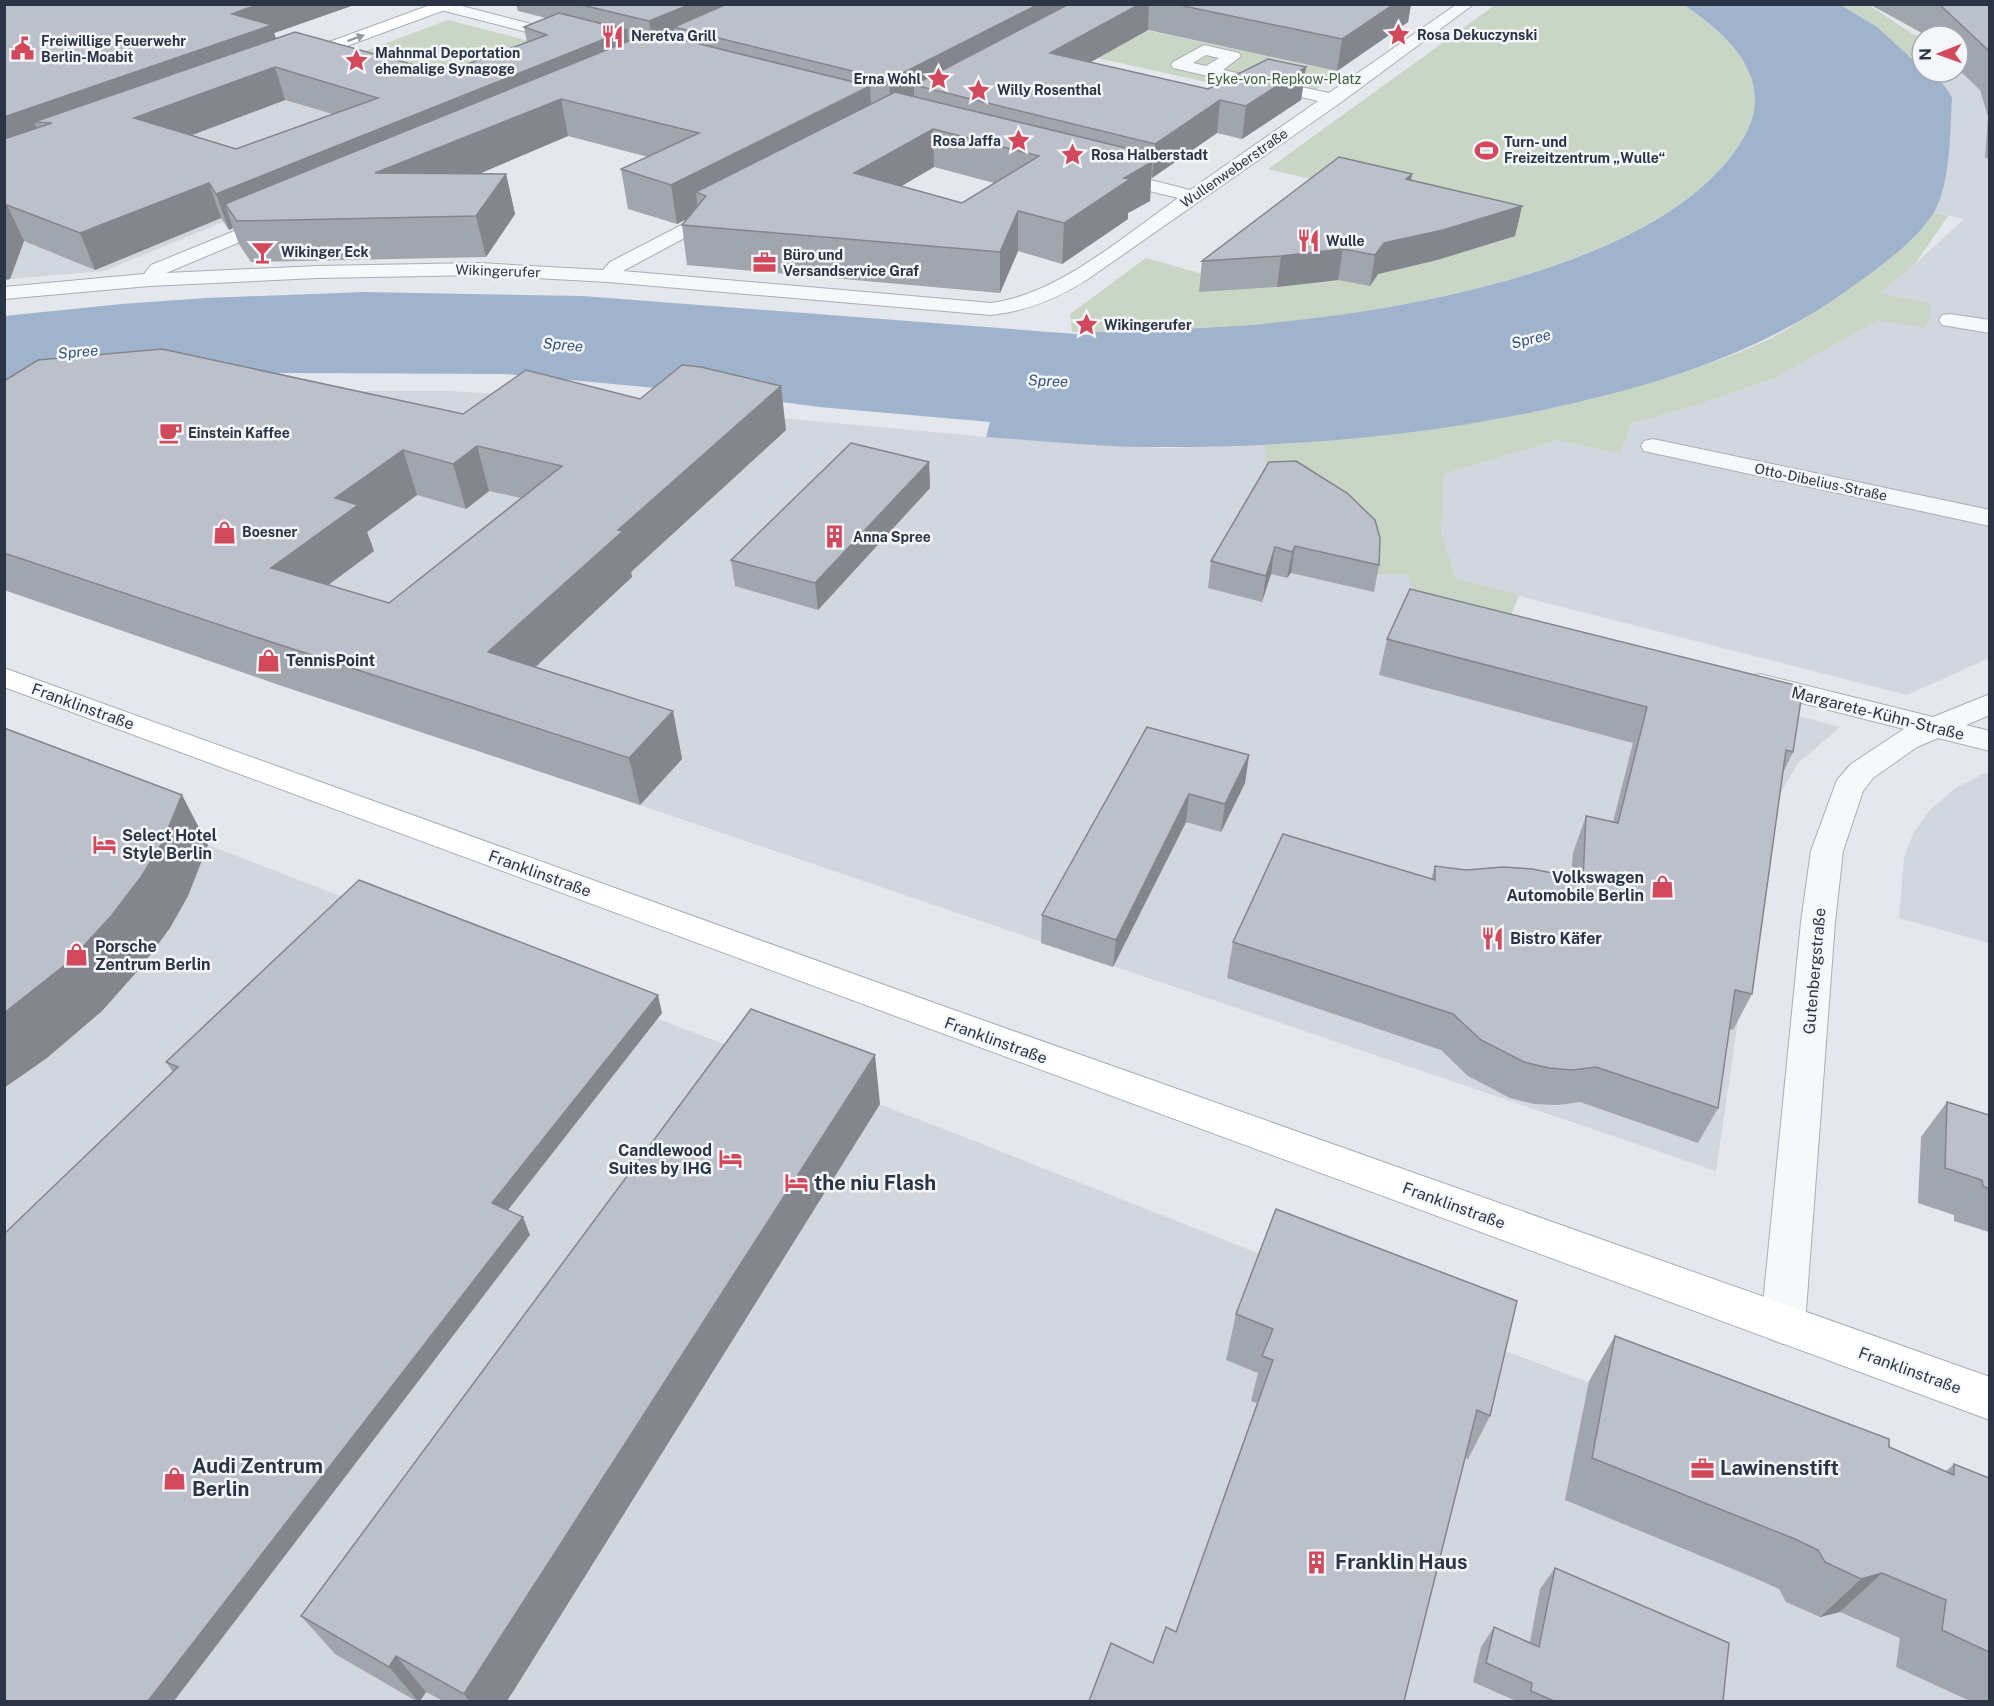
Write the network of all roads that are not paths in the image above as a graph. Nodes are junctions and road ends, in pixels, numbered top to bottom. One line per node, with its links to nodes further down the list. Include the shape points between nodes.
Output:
1 (1467, 4): 6 (street, Wullenweberstraße)
2 (442, 5): 3 (street); 4 (main road, one-way to 2)
3 (580, 40)
4 (279, 66)
5 (1208, 72): 6 (street)
6 (1334, 99): 8 (street, Wullenweberstraße)
7 (1093, 171): 8 (street)
8 (1193, 196): 14 (street, Wullenweberstraße, via 1043,298)
9 (736, 202): 11 (street, via 617,266)
10 (290, 214): 12 (street, via 158,269)
11 (608, 276): 12 (street, Wikingerufer, via 379,270); 14 (street, Wikingerufer)
12 (149, 280): 13 (street, Wikingerufer)
13 (4, 293)
14 (991, 309)
15 (1950, 320): 16 (street)
16 (1989, 327)
17 (1653, 446): 18 (street, Otto-Dibelius-Straße)
18 (1989, 518)
19 (1732, 676): 22 (street, Margarete-Kühn-Straße)
20 (4, 677): 24 (main road, Franklinstraße)
21 (1989, 703): 22 (street, Gutenbergstraße)
22 (1936, 727): 23 (street, Margarete-Kühn-Straße); 24 (street, Gutenbergstraße, via 1906,740 1862,771 1848,788 1827,851)
23 (1989, 741)
24 (1783, 1324): 25 (main road, Franklinstraße)
25 (1989, 1399)

